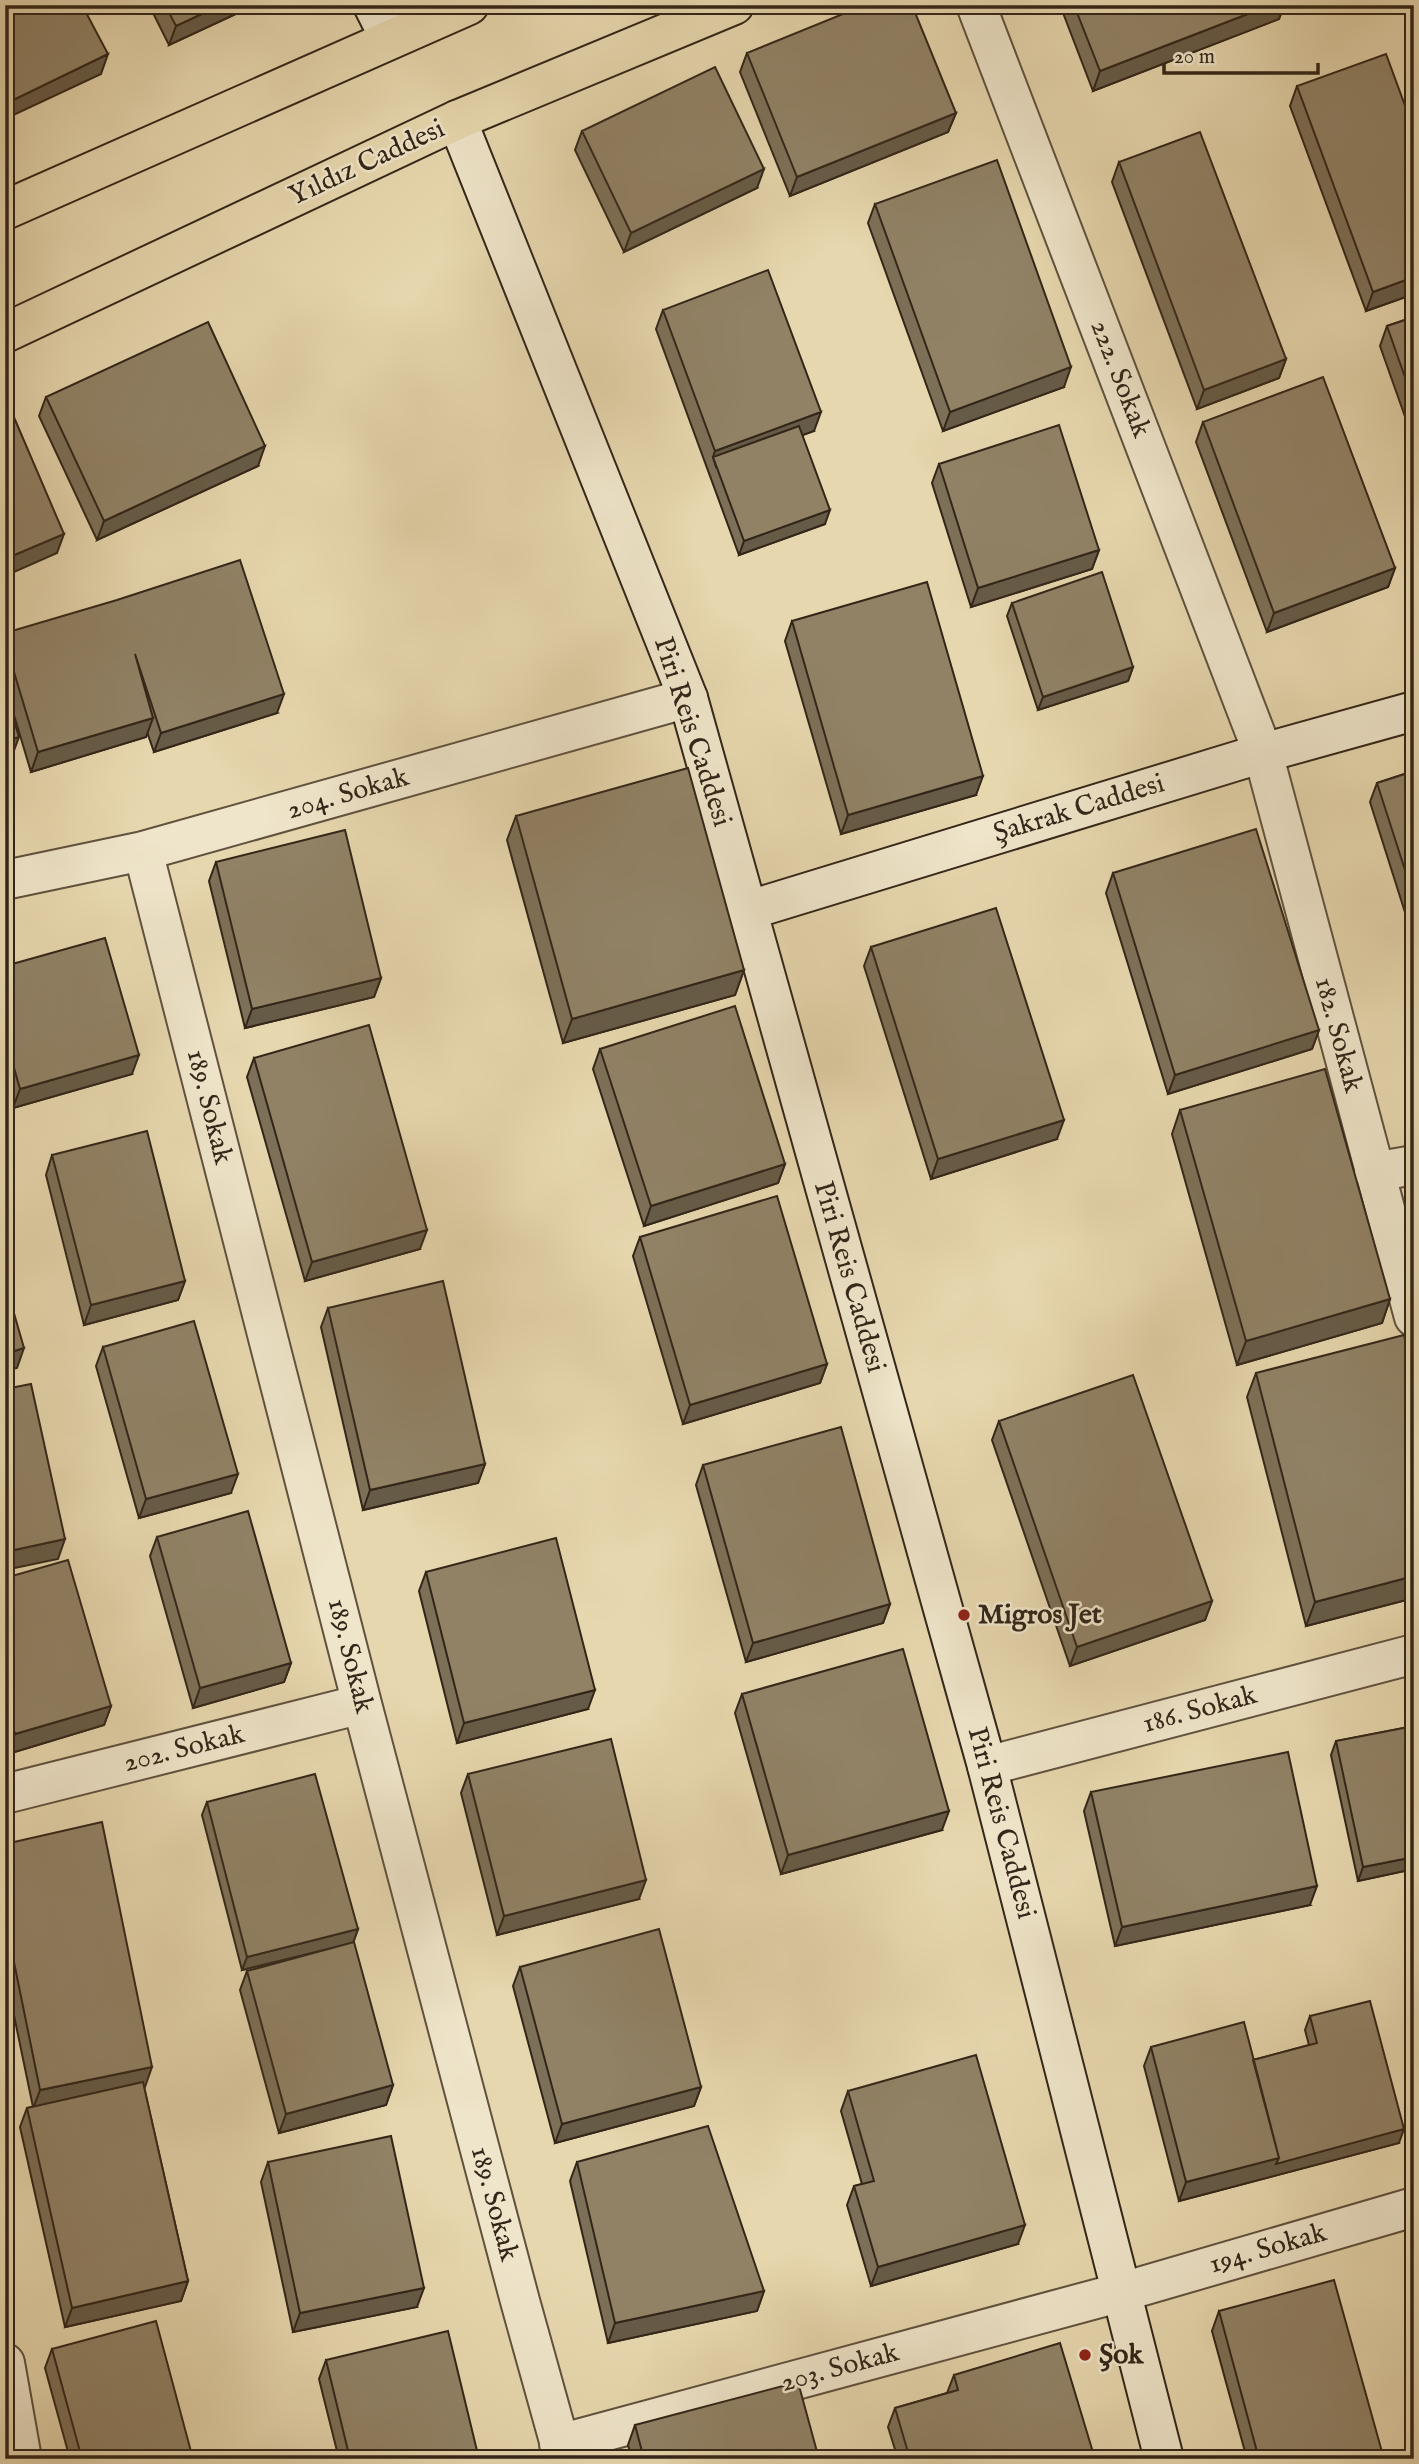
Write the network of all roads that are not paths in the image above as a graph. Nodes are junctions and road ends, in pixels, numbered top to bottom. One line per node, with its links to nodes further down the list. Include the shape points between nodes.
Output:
1 (373, 5): 5 (street)
2 (469, 5): 5 (main road)
3 (734, 5): 6 (main road, Yıldız Caddesi)
4 (976, 5): 11 (street, 222. Sokak)
5 (390, 39): 7 (main road)
6 (457, 120): 8 (main road, Yıldız Caddesi); 9 (street, Piri Reis Caddesi)
7 (5, 209)
8 (5, 333)
9 (688, 698): 12 (street, 204. Sokak); 14 (street, Piri Reis Caddesi)
10 (1414, 711): 11 (street, Şakrak Caddesi)
11 (1263, 753): 14 (street, Şakrak Caddesi); 16 (street, 182. Sokak)
12 (143, 851): 13 (street, 204. Sokak); 19 (street, 189. Sokak)
13 (5, 880)
14 (746, 911): 20 (street, Piri Reis Caddesi)
15 (1414, 1165): 16 (street)
16 (1374, 1172): 17 (street, 182. Sokak)
17 (1414, 1317)
18 (1414, 1654): 20 (street, 186. Sokak)
19 (362, 1704): 21 (street, 202. Sokak); 25 (street, 189. Sokak)
20 (987, 1766): 23 (street, Piri Reis Caddesi)
21 (5, 1794)
22 (1414, 2207): 23 (street, 194. Sokak)
23 (1122, 2292): 25 (street, 203. Sokak); 27 (street, Piri Reis Caddesi)
24 (5, 2363): 26 (street)
25 (561, 2451)
26 (22, 2459)
27 (1164, 2459)

